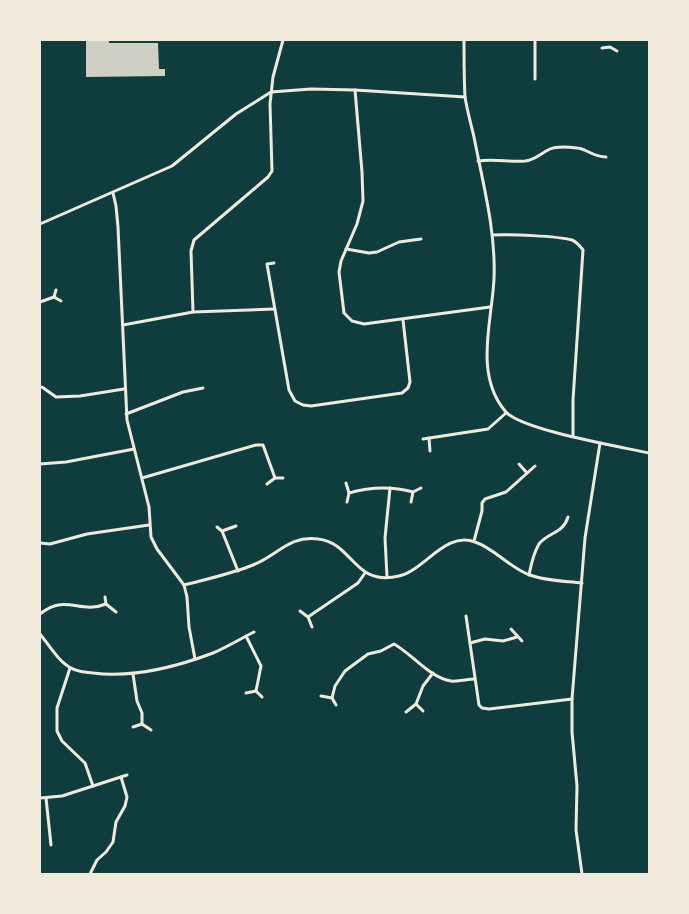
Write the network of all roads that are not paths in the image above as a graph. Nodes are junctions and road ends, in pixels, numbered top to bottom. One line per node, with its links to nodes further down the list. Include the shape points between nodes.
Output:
1 (283, 40): 10 (street)
2 (464, 40): 11 (street)
3 (535, 40): 8 (street)
4 (612, 40): 5 (street)
5 (610, 47): 6 (street); 7 (street)
6 (602, 48)
7 (617, 51)
8 (535, 79)
9 (355, 90): 10 (street); 11 (street); 18 (street, via 363,201)
10 (272, 92): 14 (street, via 236,114 172,166); 26 (street, via 272,171 194,240 191,251)
11 (466, 97): 13 (street)
12 (606, 157): 13 (street, via 597,157 580,148 555,147 533,160)
13 (478, 162): 16 (street)
14 (113, 193): 15 (street); 28 (street)
15 (40, 224)
16 (493, 235): 24 (street, via 494,280); 34 (street, via 572,240 583,250)
17 (421, 239): 18 (street, via 399,242 369,253)
18 (346, 248): 27 (street, via 339,272 343,308 348,318 357,324)
19 (274, 263): 25 (street, via 267,264)
20 (56, 290): 21 (street)
21 (54, 297): 22 (street); 23 (street)
22 (61, 301)
23 (40, 302)
24 (490, 307): 27 (street); 32 (street, via 487,348 490,377)
25 (274, 309): 26 (street); 27 (street, via 289,390 295,401 306,406 402,392 408,388)
26 (193, 312): 28 (street)
27 (403, 320)
28 (123, 325): 31 (street)
29 (42, 387): 31 (street, via 56,397)
30 (203, 388): 33 (street, via 183,392)
31 (124, 389): 33 (street)
32 (506, 413): 34 (street, via 527,423); 35 (street, via 488,429)
33 (126, 414): 38 (street)
34 (572, 436): 37 (street)
35 (429, 438): 36 (street); 39 (street)
36 (423, 439)
37 (600, 443): 40 (street); 67 (street, via 585,538)
38 (134, 449): 41 (street); 45 (street)
39 (430, 451)
40 (649, 453)
41 (40, 464)
42 (519, 464): 44 (street)
43 (535, 466): 44 (street)
44 (526, 473): 61 (street, via 506,492 485,499)
45 (142, 478): 46 (street, via 263,445); 57 (street, via 149,507)
46 (275, 478): 47 (street); 49 (street)
47 (283, 478)
48 (346, 483): 53 (street)
49 (268, 484)
50 (390, 488): 52 (street); 53 (street, via 367,488); 66 (street, via 384,538)
51 (421, 488): 52 (street)
52 (413, 492): 55 (street)
53 (349, 493): 54 (street)
54 (347, 502)
55 (411, 502)
56 (568, 517): 65 (street, via 566,525 540,543)
57 (149, 525): 62 (street, via 87,534 50,544); 68 (street, via 157,549)
58 (236, 526): 60 (street)
59 (217, 527): 60 (street)
60 (222, 531): 63 (street)
61 (474, 541): 65 (street); 66 (street, via 457,540 407,574)
62 (40, 543)
63 (238, 571): 64 (street, via 256,564 289,543 312,538 338,546); 68 (street)
64 (365, 573): 66 (street); 75 (street, via 358,583)
65 (529, 575): 67 (street)
66 (386, 577)
67 (582, 583): 94 (street)
68 (184, 585): 84 (street)
69 (105, 596): 70 (street)
70 (106, 604): 72 (street); 73 (street, via 92,608 62,603)
71 (300, 611): 75 (street)
72 (116, 612)
73 (40, 614)
74 (466, 616): 83 (street)
75 (308, 617): 76 (street)
76 (312, 627)
77 (511, 629): 81 (street)
78 (254, 632): 80 (street)
79 (40, 634): 85 (street)
80 (246, 636): 84 (street); 89 (street, via 261,666)
81 (517, 637): 82 (street); 83 (street)
82 (522, 642)
83 (470, 643): 88 (street)
84 (195, 659): 87 (street)
85 (70, 668): 87 (street, via 105,674); 104 (street, via 57,708 57,731 62,741 84,763)
86 (432, 673): 88 (street, via 451,681); 93 (street, via 394,644 368,654 345,671 335,686); 95 (street)
87 (133, 674): 99 (street)
88 (475, 679): 94 (street, via 482,708)
89 (256, 691): 90 (street); 92 (street)
90 (246, 693)
91 (321, 696): 93 (street)
92 (262, 697)
93 (332, 698): 96 (street)
94 (572, 699): 109 (street, via 576,830)
95 (416, 704): 97 (street); 98 (street)
96 (336, 705)
97 (423, 711)
98 (406, 712)
99 (142, 724): 100 (street); 101 (street)
100 (133, 727)
101 (151, 730)
102 (127, 775): 103 (street)
103 (121, 777): 104 (street); 108 (street, via 127,797 125,806 116,822 113,842)
104 (93, 786): 106 (street)
105 (40, 798): 106 (street)
106 (46, 798): 107 (street)
107 (51, 845)
108 (90, 874)
109 (582, 874)

